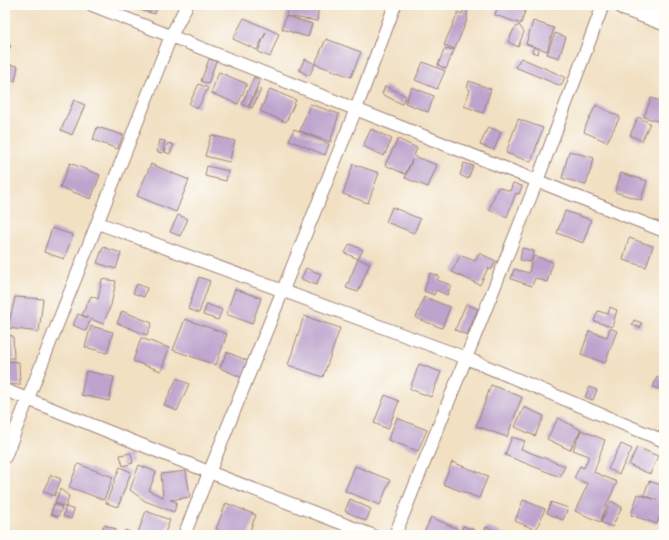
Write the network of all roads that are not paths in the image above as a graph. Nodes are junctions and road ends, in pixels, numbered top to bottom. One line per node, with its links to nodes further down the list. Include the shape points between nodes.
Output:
1 (92, 5): 7 (street)
2 (187, 5): 7 (street)
3 (395, 5): 8 (street)
4 (603, 5): 9 (street)
5 (626, 5): 6 (highway)
6 (664, 19)
7 (172, 36): 8 (street); 10 (street)
8 (356, 109): 9 (street); 12 (street)
9 (537, 181): 11 (street); 13 (street)
10 (98, 223): 12 (street); 15 (street)
11 (664, 230)
12 (282, 290): 13 (street); 18 (street)
13 (466, 358): 16 (street); 21 (street)
14 (5, 390): 15 (street)
15 (28, 399): 17 (street); 18 (street)
16 (664, 441)
17 (5, 456)
18 (209, 472): 19 (street); 20 (street)
19 (184, 535)
20 (372, 535)
21 (395, 535)

